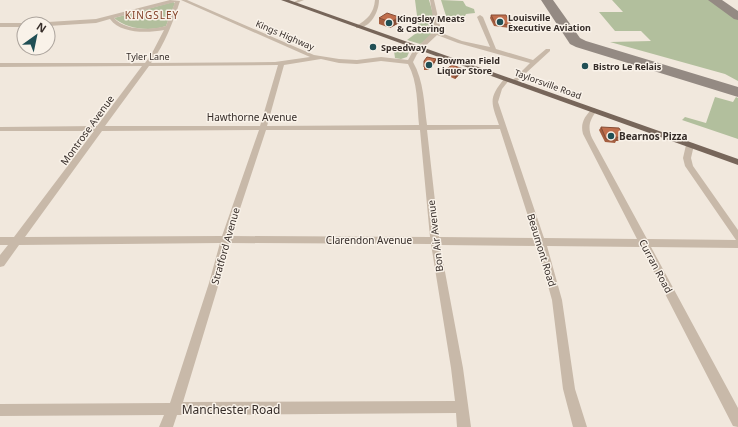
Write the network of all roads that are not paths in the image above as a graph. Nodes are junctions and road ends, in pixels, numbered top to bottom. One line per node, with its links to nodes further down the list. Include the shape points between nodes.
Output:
1 (179, 0): 7 (street); 13 (street, Montrose Avenue); 15 (street, Kings Highway)
2 (284, 0): 6 (main road, Taylorsville Road)
3 (302, 0): 6 (street)
4 (376, 0): 12 (street, via 376,11 373,16)
5 (432, 0): 14 (street)
6 (294, 4): 12 (main road, Taylorsville Road)
7 (111, 17): 10 (street); 13 (street, via 115,22 129,27)
8 (480, 17): 17 (street)
9 (16, 24): 11 (street)
10 (56, 24)
11 (0, 25)
12 (358, 27): 16 (main road, Taylorsville Road)
13 (164, 30): 24 (street, Montrose Avenue)
14 (437, 33): 16 (street); 17 (street, via 460,42)
15 (296, 49): 19 (street, Kings Highway); 20 (street)
16 (420, 49): 21 (street, via 411,55); 26 (main road, Taylorsville Road)
17 (494, 50): 22 (street)
18 (548, 50): 22 (street, Beaumont Road)
19 (319, 58): 20 (street, Tyler Lane); 21 (street, Kings Highway, via 348,62 382,59)
20 (296, 60): 23 (street, Tyler Lane)
21 (410, 62): 28 (street, Bon Air Avenue, via 417,77)
22 (534, 62): 26 (street, Beaumont Road)
23 (281, 64): 24 (street, Tyler Lane); 31 (street, Stratford Avenue)
24 (148, 65): 25 (street, Tyler Lane); 30 (street, Montrose Avenue)
25 (0, 66)
26 (510, 80): 27 (main road, Taylorsville Road); 29 (street, Beaumont Road, via 499,90 496,98)
27 (594, 110): 33 (main road, Taylorsville Road); 41 (street, Curran Road, via 586,119 588,138)
28 (423, 127): 29 (street, Hawthorne Avenue); 31 (street, Hawthorne Avenue); 37 (street, Bon Air Avenue)
29 (503, 127): 40 (street, Beaumont Road)
30 (102, 128): 31 (street, Hawthorne Avenue); 32 (street, Hawthorne Avenue); 39 (street, Montrose Avenue)
31 (263, 128): 36 (street, Stratford Avenue)
32 (0, 129)
33 (690, 144): 34 (main road, Taylorsville Road); 35 (street, via 687,158 689,166)
34 (738, 162)
35 (738, 237)
36 (226, 240): 37 (street, Clarendon Avenue); 39 (street, Clarendon Avenue); 45 (street, Stratford Avenue)
37 (435, 240): 40 (street, Clarendon Avenue); 44 (street, Bon Air Avenue)
38 (0, 241): 39 (street, Clarendon Avenue)
39 (16, 241): 43 (street, Montrose Avenue)
40 (540, 242): 41 (street, Clarendon Avenue); 50 (street, Beaumont Road, via 557,300 569,389)
41 (644, 244): 42 (street, Clarendon Avenue); 47 (street, Curran Road)
42 (738, 244)
43 (0, 263)
44 (462, 407): 45 (street, Manchester Road); 49 (street, Bon Air Avenue)
45 (174, 408): 46 (street, Manchester Road); 48 (street, Stratford Avenue)
46 (0, 410)
47 (738, 421)
48 (166, 427)
49 (464, 427)
50 (580, 427)

